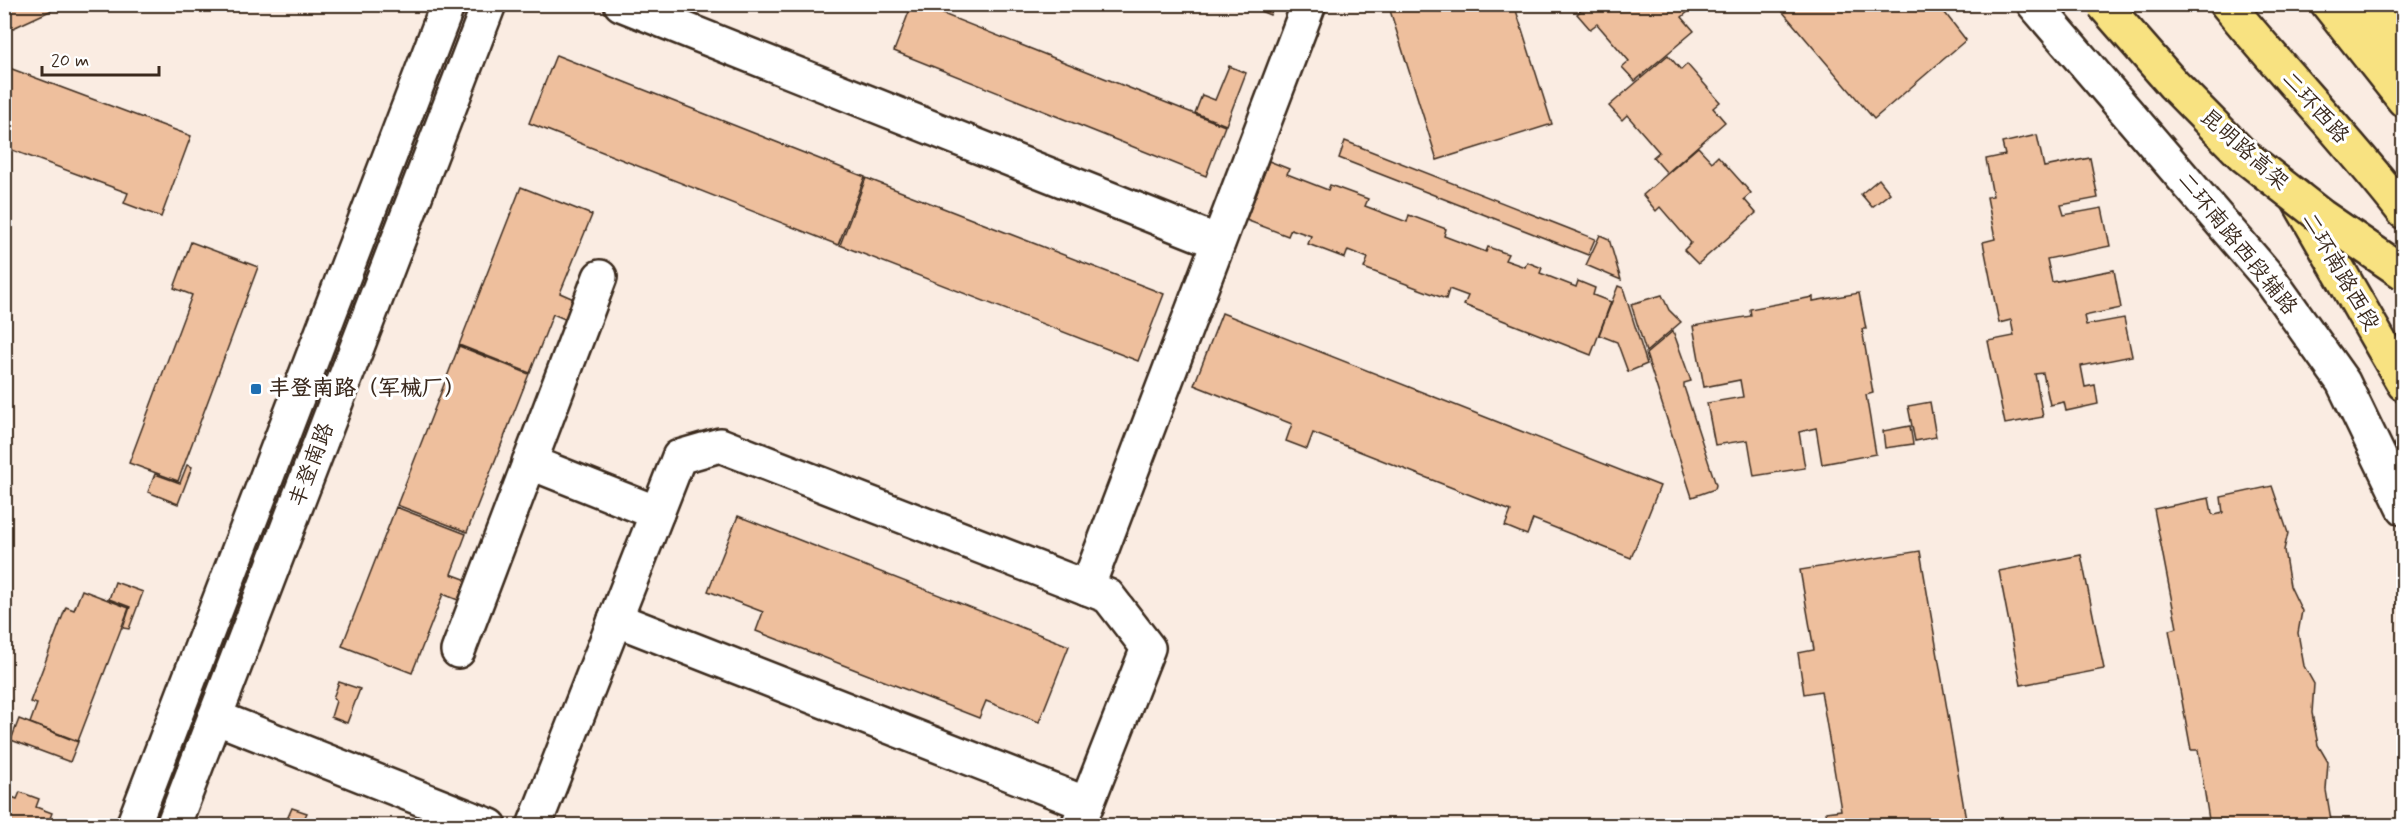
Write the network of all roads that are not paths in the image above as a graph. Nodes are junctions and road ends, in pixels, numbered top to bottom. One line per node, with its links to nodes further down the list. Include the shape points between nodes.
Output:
1 (448, 4): 26 (street, 丰登南路)
2 (489, 4): 24 (street, 丰登南路)
3 (621, 4): 14 (street)
4 (1309, 4): 14 (street)
5 (2034, 4): 19 (street, 二环南路西段辅路, via 2268,278 2343,382)
6 (2103, 4): 15 (main road, 昆明路高架, bridge, via 2173,84 2243,155 2320,216)
7 (2124, 4): 17 (main road, 二环南路西段, via 2294,194)
8 (2227, 4): 13 (main road, 二环西路)
9 (2328, 4): 12 (main road)
10 (2365, 4): 11 (main road)
11 (2403, 50)
12 (2403, 100)
13 (2403, 212)
14 (1218, 242): 21 (street)
15 (2403, 273)
16 (600, 276): 18 (street)
17 (2403, 384)
18 (529, 462): 20 (street); 23 (street)
19 (2403, 508)
20 (657, 513): 21 (street, via 679,457 720,445); 22 (street)
21 (1087, 588): 25 (street, via 1108,596 1148,648)
22 (615, 619): 25 (street); 29 (street)
23 (458, 651)
24 (215, 717): 27 (street, 丰登南路); 28 (street)
25 (1083, 815)
26 (133, 825)
27 (173, 825)
28 (490, 825)
29 (534, 825)

